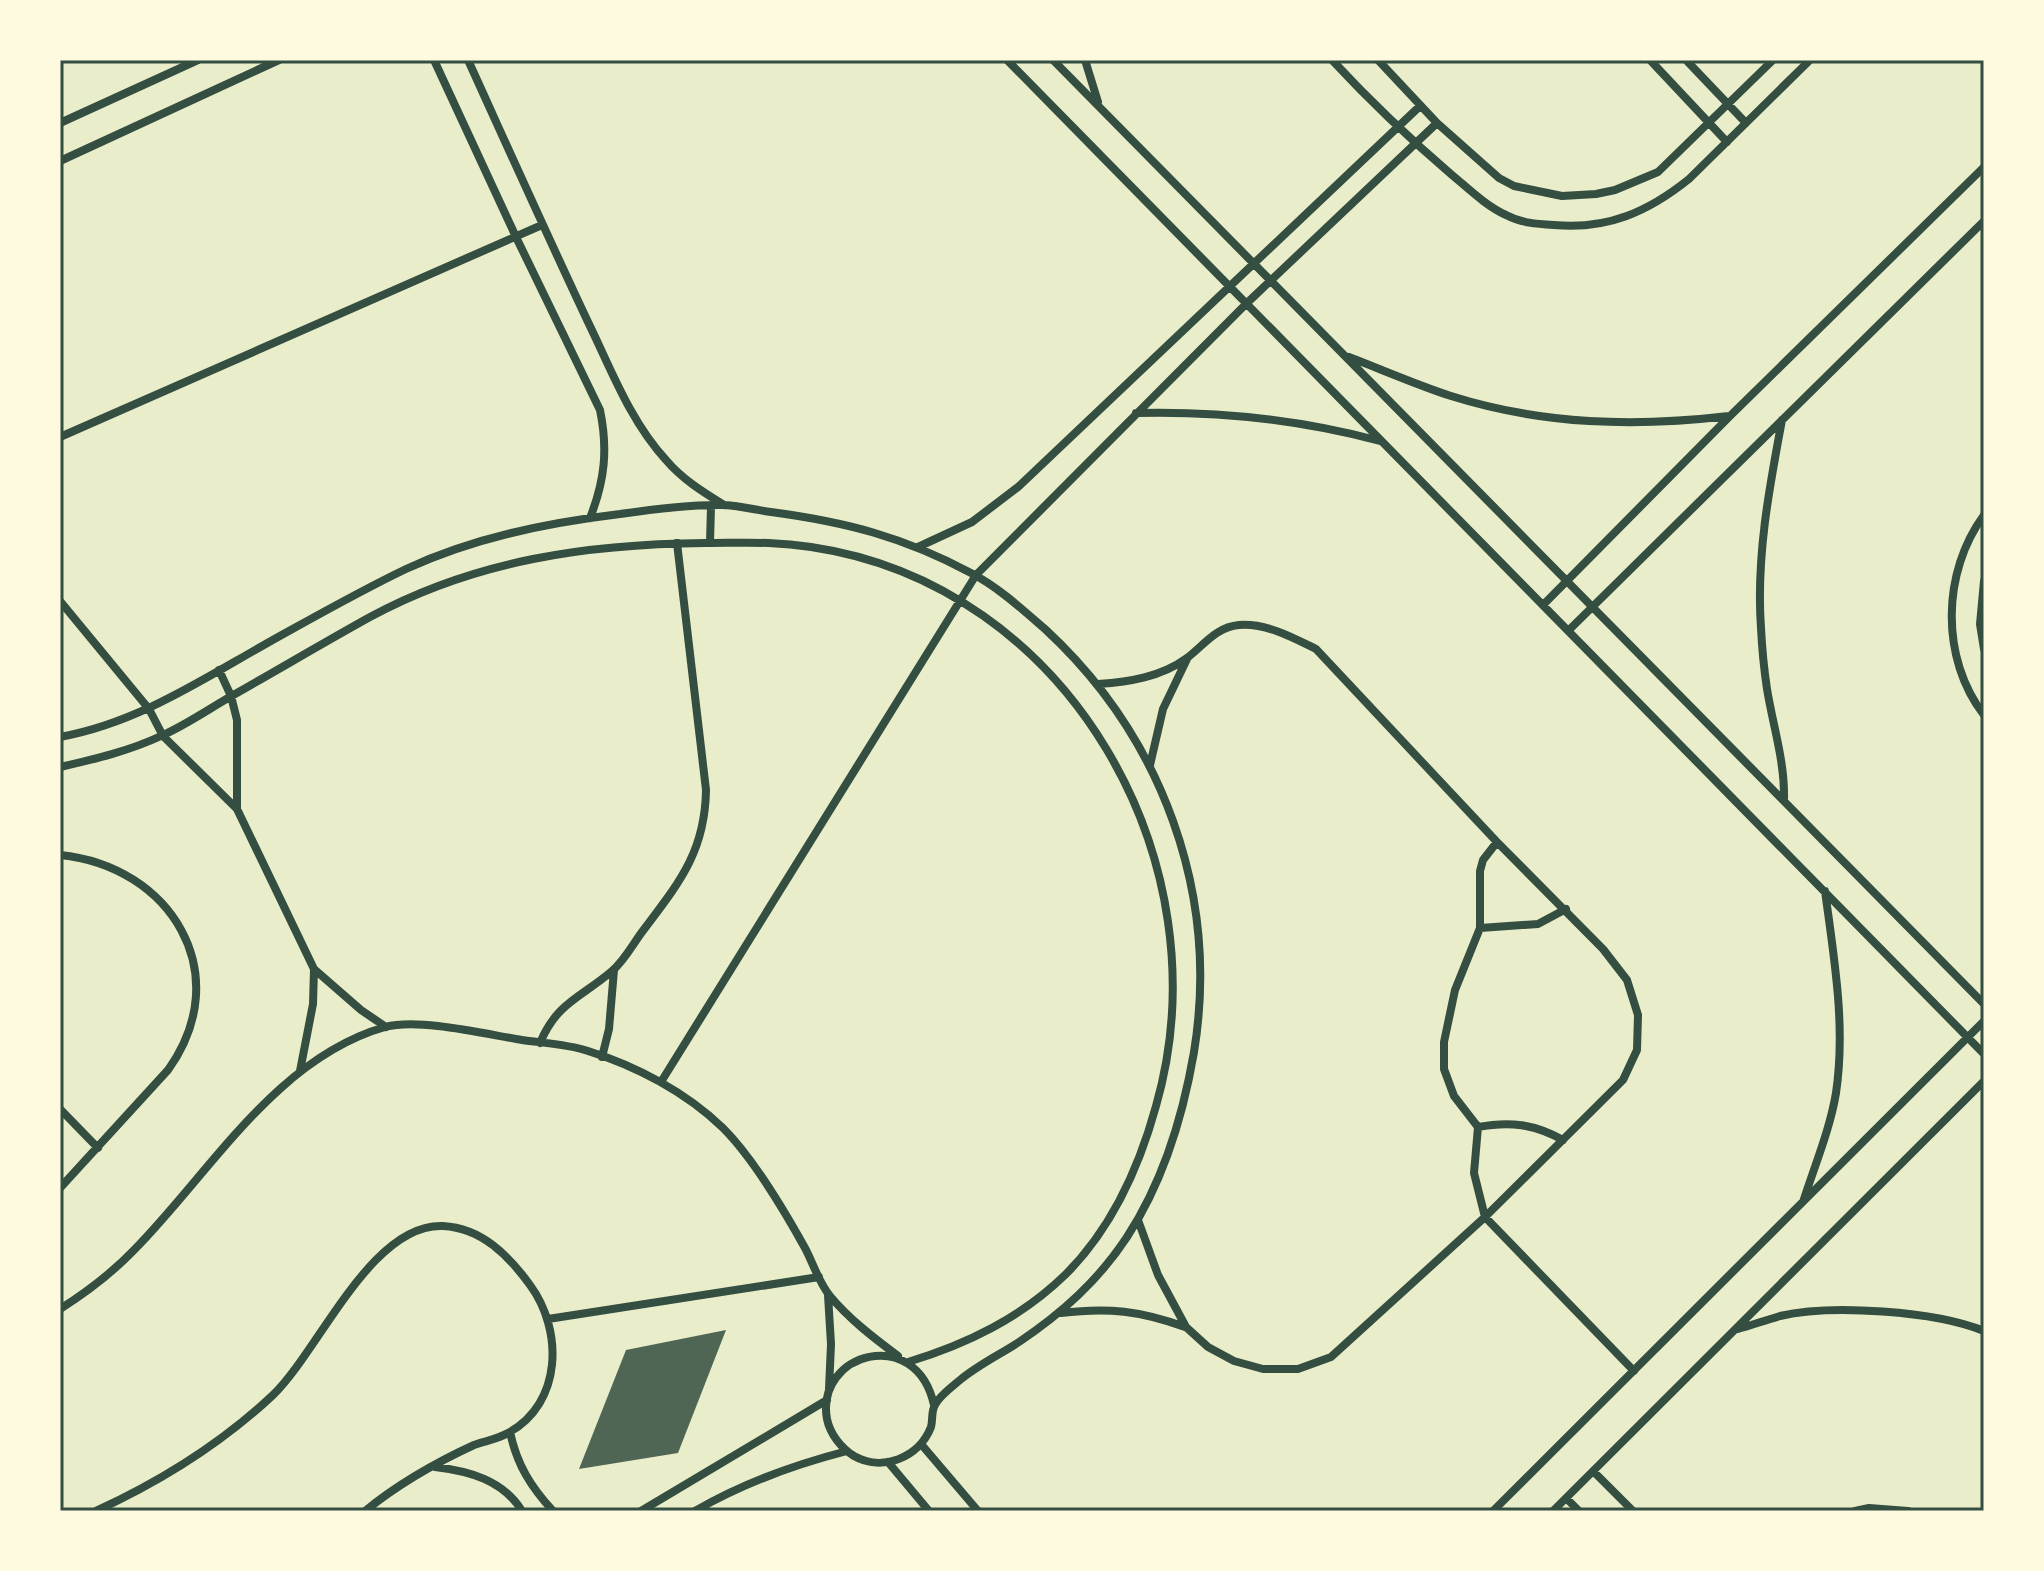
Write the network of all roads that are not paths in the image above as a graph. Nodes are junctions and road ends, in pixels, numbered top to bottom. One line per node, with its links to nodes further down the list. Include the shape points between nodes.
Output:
1 (198, 60): 17 (street)
2 (279, 60): 24 (street)
3 (434, 60): 28 (street)
4 (468, 60): 27 (street)
5 (1007, 60): 31 (street)
6 (1053, 60): 15 (street)
7 (1085, 60): 15 (street)
8 (1332, 60): 21 (street)
9 (1378, 60): 16 (street)
10 (1650, 60): 19 (street)
11 (1686, 60): 14 (street)
12 (1773, 60): 14 (street)
13 (1810, 60): 20 (street)
14 (1728, 104): 19 (street); 20 (street)
15 (1099, 106): 29 (street)
16 (1420, 106): 18 (street); 21 (street)
17 (60, 123)
18 (1437, 123): 19 (street, via 1499,178 1562,196 1615,190 1658,172); 23 (street)
19 (1709, 123): 22 (street)
20 (1746, 123): 22 (street)
21 (1398, 128): 23 (street); 29 (street)
22 (1727, 142): 23 (street, via 1646,210 1609,224 1573,227 1530,223 1487,205)
23 (1415, 144): 30 (street)
24 (60, 161)
25 (1984, 167): 35 (street)
26 (1984, 221): 36 (street)
27 (542, 225): 28 (street); 39 (street, via 644,433 685,478)
28 (516, 237): 37 (street); 42 (street, via 600,410 606,465)
29 (1255, 264): 30 (street); 31 (street)
30 (1271, 280): 32 (street); 33 (street)
31 (1230, 288): 32 (street); 45 (street, via 997,505)
32 (1246, 304): 34 (street); 38 (street)
33 (1345, 355): 35 (street, via 1451,396 1561,419 1646,423); 47 (street)
34 (1135, 413): 38 (street, via 1285,419); 46 (street)
35 (1730, 416): 47 (street)
36 (1782, 420): 52 (street); 65 (street, via 1767,499 1761,626)
37 (60, 437)
38 (1381, 441): 51 (street)
39 (725, 505): 40 (street); 45 (street, via 880,532)
40 (711, 506): 42 (street); 44 (street)
41 (1984, 515): 60 (street, via 1963,553 1951,616 1964,678)
42 (590, 518): 56 (street, via 479,542 411,567)
43 (677, 543): 44 (street); 58 (street, via 597,547 486,568 375,614); 73 (street, via 706,810 683,877)
44 (710, 543): 49 (street, via 761,540 816,547 909,574)
45 (918, 547): 46 (street)
46 (976, 575): 49 (street); 57 (street, via 1023,609)
47 (1568, 580): 51 (street); 52 (street)
48 (1984, 581): 54 (street)
49 (960, 600): 83 (street); 100 (street, via 1044,666 1086,716 1122,774 1148,839 1167,909 1174,967 1173,1026 1145,1143 1113,1214 1091,1245 1067,1273 1008,1319 977,1337)
50 (60, 601): 59 (street)
51 (1543, 605): 53 (street)
52 (1593, 606): 53 (street); 65 (street)
53 (1569, 630): 69 (street)
54 (1984, 649)
55 (1187, 658): 57 (street, via 1145,678); 63 (street, via 1163,709); 67 (street, via 1209,636 1238,625 1279,631 1316,649)
56 (219, 670): 58 (street); 59 (street)
57 (1098, 684): 63 (street)
58 (231, 696): 61 (street); 66 (street, via 237,720)
59 (149, 709): 61 (street); 62 (street, via 96,730)
60 (1984, 715)
61 (163, 736): 64 (street); 66 (street)
62 (60, 737)
63 (1150, 765): 91 (street, via 1184,848 1201,968 1189,1082 1175,1133)
64 (60, 767)
65 (1784, 799): 74 (street)
66 (237, 809): 72 (street)
67 (1497, 842): 70 (street); 71 (street, via 1480,871)
68 (60, 855): 87 (street, via 112,867 156,895 184,936 194,969 195,1009 181,1051)
69 (1825, 890): 77 (street); 89 (street, via 1839,995 1840,1056 1835,1095)
70 (1566, 909): 71 (street, via 1538,924); 86 (street, via 1627,980 1638,1015 1638,1038 1623,1080)
71 (1480, 928): 85 (street, via 1455,990 1444,1042 1444,1069 1454,1096)
72 (314, 969): 76 (street); 81 (street)
73 (614, 970): 78 (street, via 563,1006); 80 (street)
74 (1984, 1004)
75 (1984, 1021): 77 (street)
76 (386, 1027): 78 (street, via 439,1026); 81 (street)
77 (1968, 1037): 79 (street); 89 (street)
78 (540, 1043): 80 (street)
79 (1984, 1054)
80 (602, 1057): 83 (street)
81 (300, 1071): 94 (street, via 135,1249)
82 (1984, 1081): 98 (street)
83 (661, 1082): 92 (street, via 723,1129 786,1215)
84 (60, 1109): 87 (street)
85 (1478, 1127): 86 (street, via 1522,1124); 90 (street, via 1474,1173)
86 (1563, 1140): 90 (street)
87 (98, 1148): 88 (street)
88 (60, 1188)
89 (1803, 1203): 101 (street)
90 (1485, 1217): 97 (street, via 1331,1357 1298,1369 1263,1369 1208,1347); 101 (street)
91 (1138, 1220): 95 (street, via 1116,1254); 97 (street, via 1158,1275)
92 (819, 1277): 93 (street); 96 (street)
93 (828, 1294): 100 (street); 102 (street)
94 (60, 1309)
95 (1060, 1314): 97 (street, via 1124,1310); 103 (street, via 984,1362)
96 (548, 1319): 104 (street, via 555,1349 550,1382 534,1411); 113 (street, via 535,1291 494,1245 470,1231 442,1226 413,1231 389,1246 353,1286 274,1394 188,1461)
97 (1186, 1327)
98 (1737, 1329): 99 (street, via 1782,1316 1830,1312 1925,1317); 109 (street)
99 (1984, 1331)
100 (905, 1361): 102 (street, via 884,1355 850,1364); 103 (street, via 921,1373)
101 (1634, 1371): 120 (street)
102 (828, 1396): 106 (street, via 827,1419); 116 (street)
103 (934, 1405): 105 (street)
104 (510, 1432): 108 (street); 110 (street, via 523,1473)
105 (921, 1444): 107 (street); 119 (street)
106 (847, 1451): 107 (street, via 873,1463); 117 (street, via 760,1478)
107 (888, 1462): 118 (street)
108 (434, 1467): 112 (street, via 465,1470 493,1482); 114 (street)
109 (1593, 1471): 111 (street); 123 (street)
110 (535, 1491): 112 (street); 115 (street)
111 (1566, 1498): 121 (street); 122 (street)
112 (520, 1507)
113 (96, 1511)
114 (365, 1511)
115 (553, 1511)
116 (641, 1511)
117 (695, 1511)
118 (929, 1511)
119 (978, 1511)
120 (1493, 1511)
121 (1553, 1511)
122 (1579, 1511)
123 (1633, 1511)
124 (1855, 1511): 125 (street)
125 (1908, 1511)

